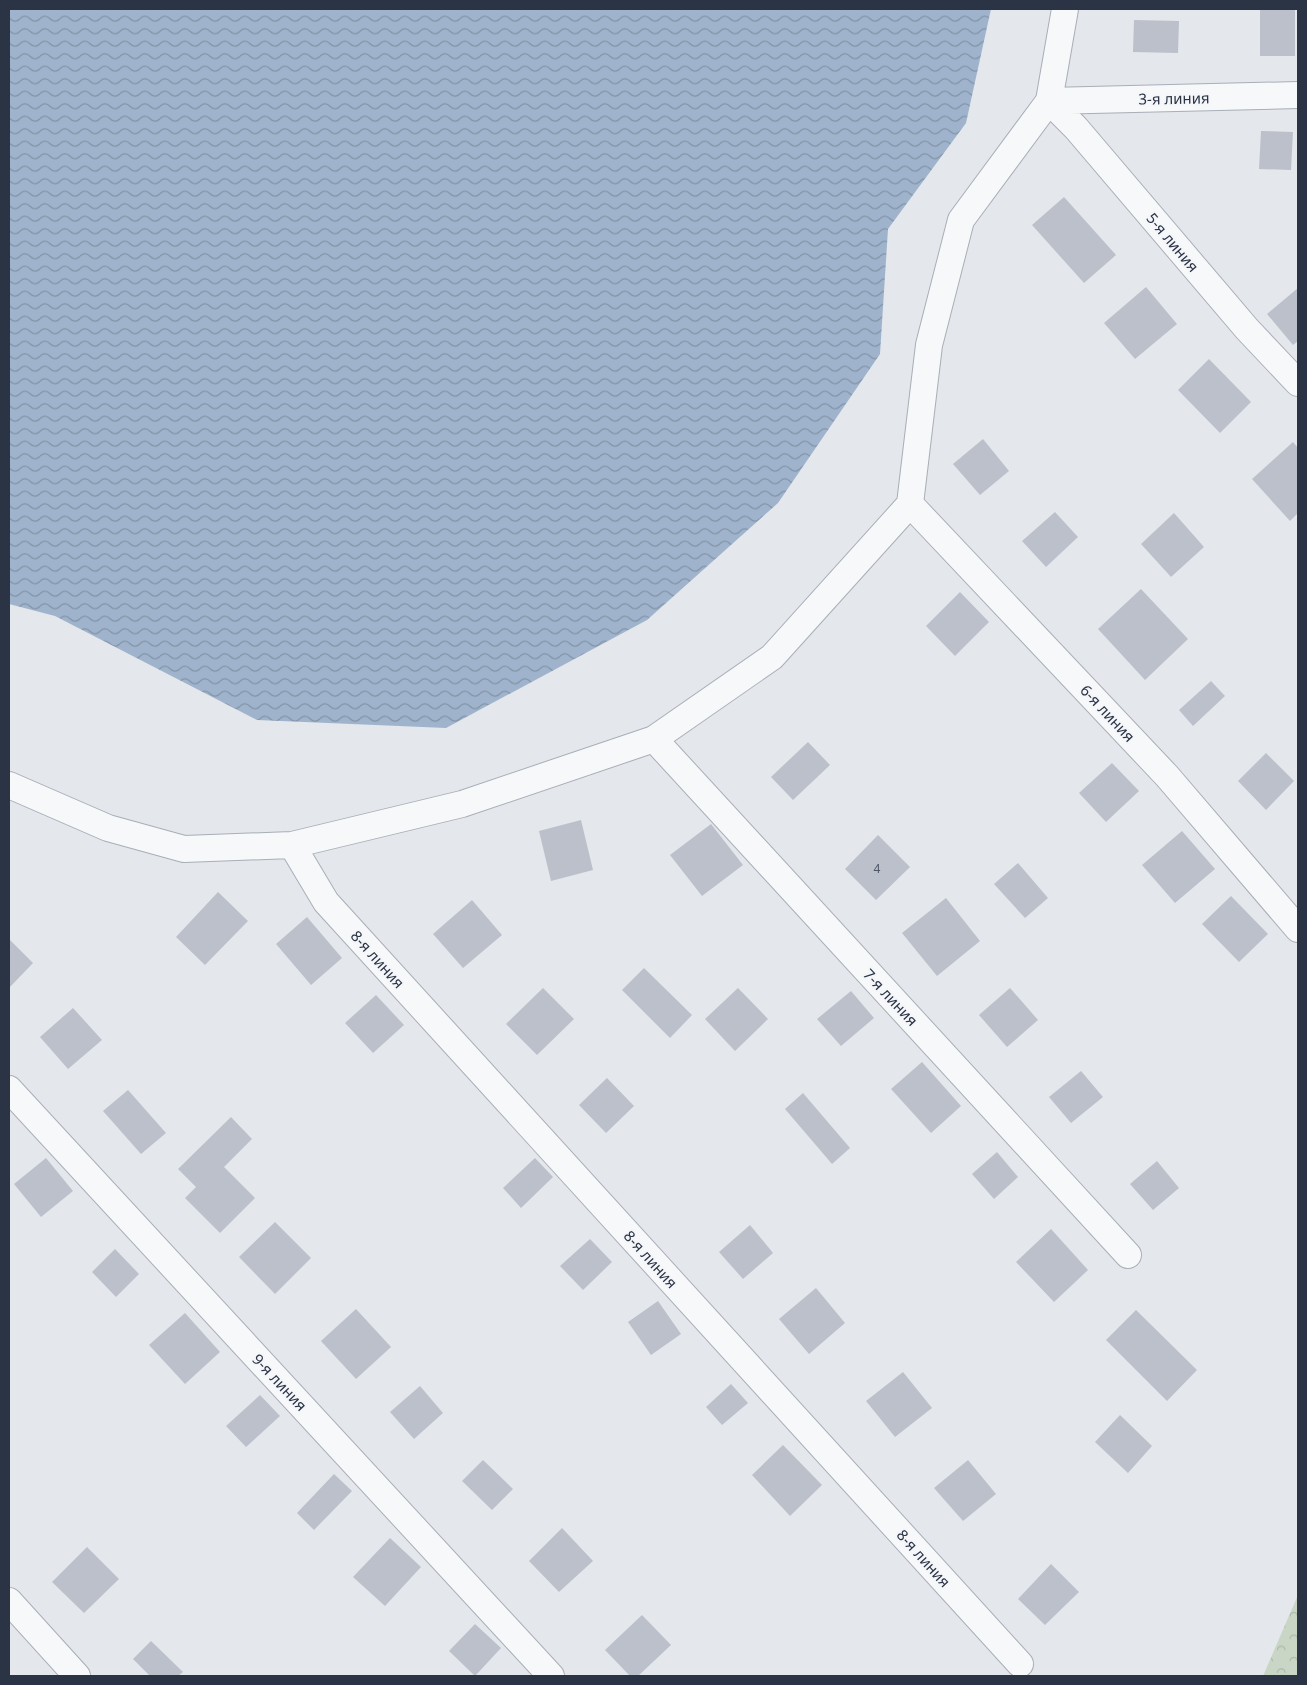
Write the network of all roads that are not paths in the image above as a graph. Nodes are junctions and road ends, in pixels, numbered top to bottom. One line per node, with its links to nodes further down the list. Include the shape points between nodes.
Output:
1 (1065, 9): 3 (street)
2 (1298, 95): 3 (street, 3-я линия)
3 (1049, 101): 4 (street, 5-я линия); 5 (street, via 961,220 929,345)
4 (1298, 383)
5 (910, 504): 6 (street, via 772,657); 9 (street, 6-я линия, via 1167,776)
6 (654, 739): 8 (street, via 462,804); 11 (street, 7-я линия)
7 (9, 785): 8 (street, via 108,828 184,848)
8 (292, 846): 13 (street, 8-я линия, via 326,902)
9 (1298, 929)
10 (9, 1089): 15 (street, 9-я линия)
11 (1128, 1256)
12 (9, 1601): 14 (street)
13 (1020, 1664)
14 (77, 1676)
15 (551, 1676)

